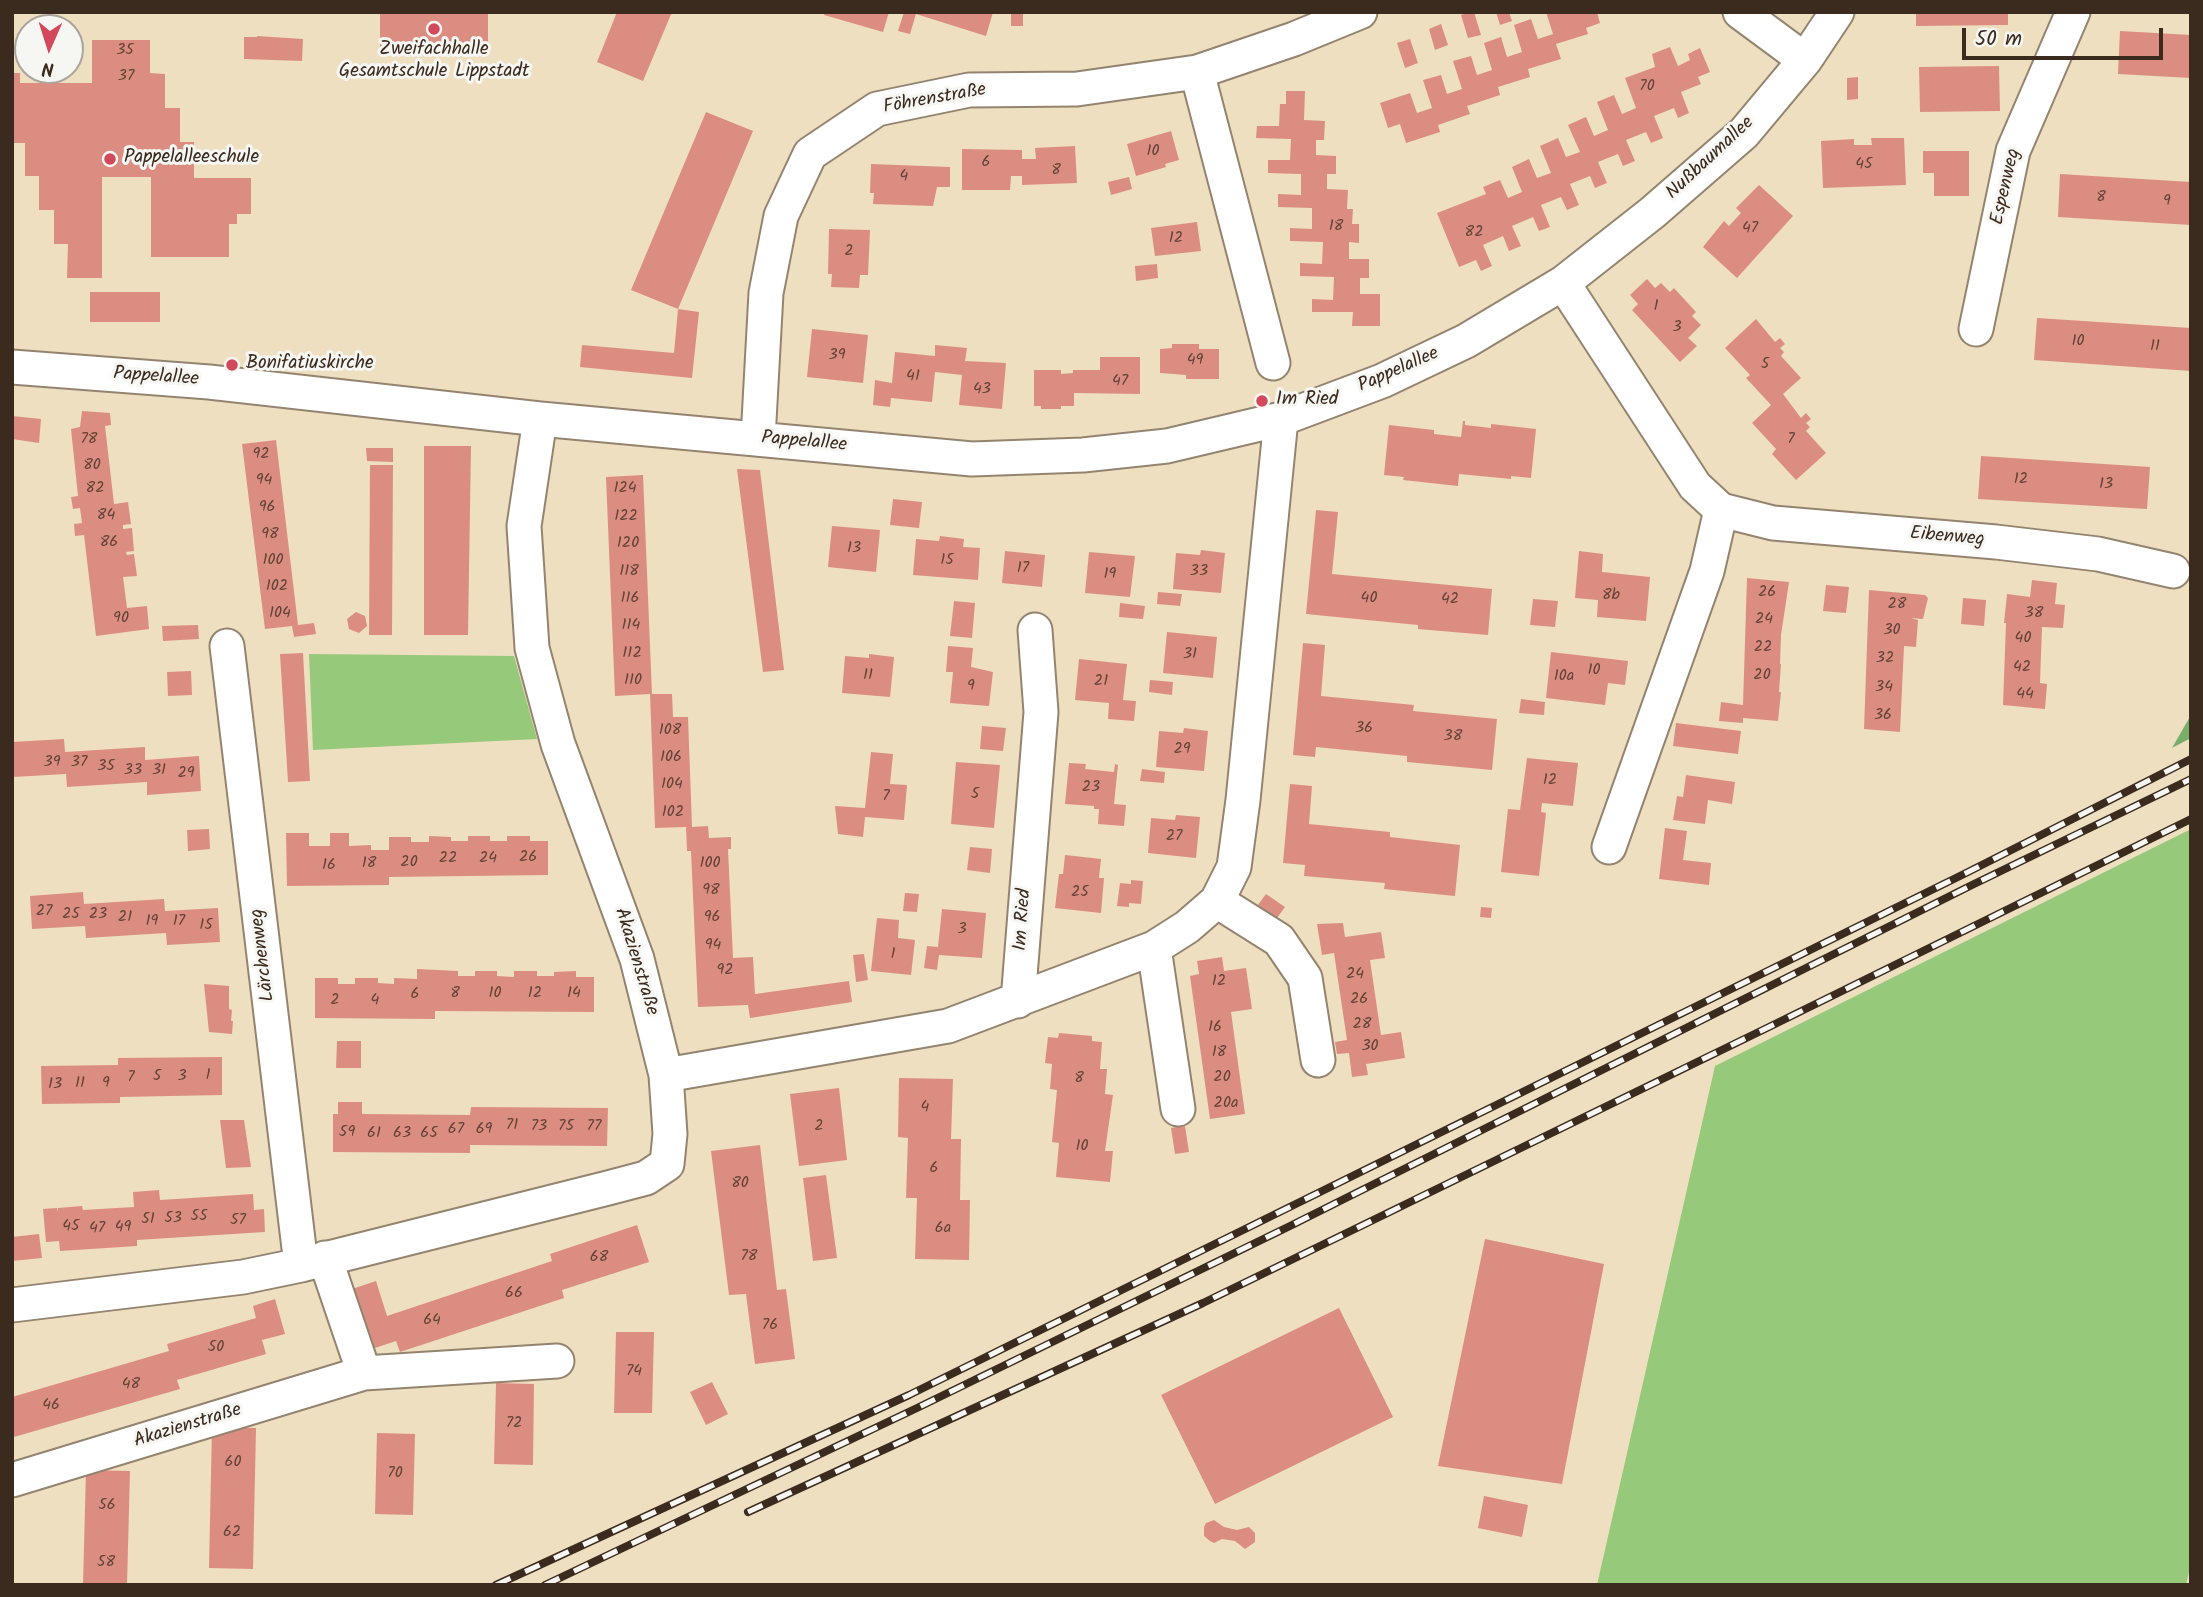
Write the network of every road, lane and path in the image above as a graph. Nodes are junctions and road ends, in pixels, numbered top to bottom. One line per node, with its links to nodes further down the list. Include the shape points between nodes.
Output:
1 (1360, 12): 6 (street, Föhrenstraße)
2 (1740, 12): 5 (street)
3 (1837, 12): 5 (street, Nußbaumallee)
4 (2073, 12): 8 (street, Espenweg, via 2013,151)
5 (1805, 60): 7 (street, Nußbaumallee, via 1744,133 1653,213)
6 (1197, 72): 9 (street); 13 (street, Föhrenstraße, via 1077,89 969,90 877,109 810,154 781,216 766,293)
7 (1563, 283): 12 (street, Pappelallee, via 1466,341 1382,381); 14 (street, via 1695,486)
8 (1976, 328)
9 (1272, 363)
10 (12, 367): 11 (street, Pappelallee, via 209,382)
11 (540, 419): 13 (street, Pappelallee); 23 (street, Akazienstraße, via 524,526 531,648 558,744 637,959)
12 (1281, 419): 13 (street, Pappelallee, via 1167,446 1083,455 972,459); 19 (street, via 1234,867)
13 (758, 439)
14 (1720, 510): 15 (street, Eibenweg, via 1773,523 2098,554); 18 (street, via 1707,571)
15 (2173, 571)
16 (1035, 630): 21 (street, Im Ried, via 1041,712)
17 (227, 646): 25 (street, Lärchenweg)
18 (1609, 848)
19 (1217, 901): 20 (street); 22 (street, via 1279,940 1305,978)
20 (1154, 948): 21 (street); 24 (street)
21 (1018, 1001): 23 (street, via 948,1026)
22 (1318, 1060)
23 (667, 1075): 25 (street, Akazienstraße, via 667,1164 646,1178)
24 (1178, 1110)
25 (313, 1262): 26 (street, Akazienstraße, via 243,1277); 28 (street)
26 (12, 1305)
27 (557, 1361): 28 (street, Akazienstraße)
28 (364, 1373): 29 (street, Akazienstraße)
29 (12, 1480)

